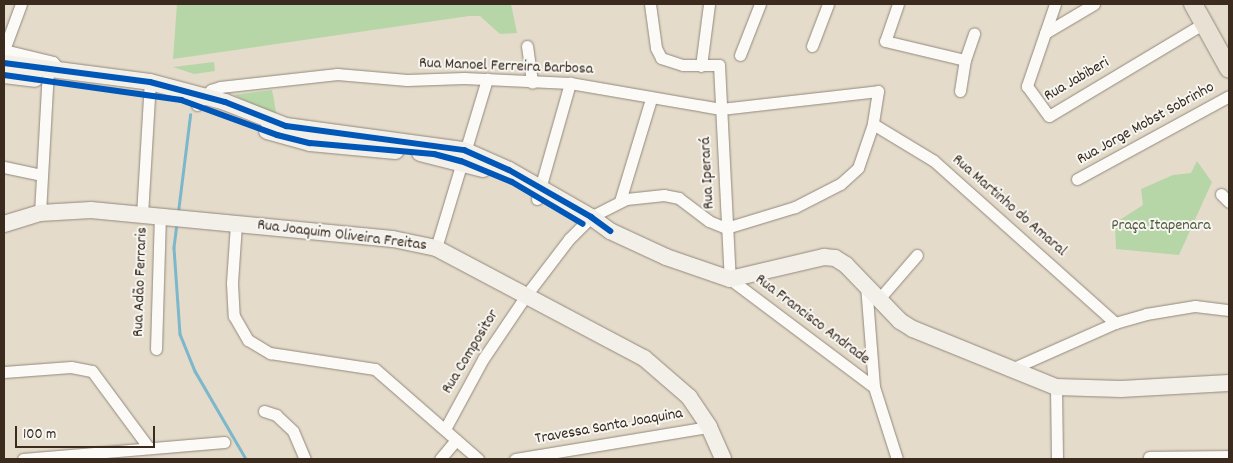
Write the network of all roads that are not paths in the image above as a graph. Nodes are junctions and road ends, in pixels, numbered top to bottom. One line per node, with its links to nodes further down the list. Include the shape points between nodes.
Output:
1 (21, 4): 15 (street)
2 (650, 4): 19 (street, via 656,48 661,58 683,65)
3 (709, 4): 19 (street)
4 (760, 4): 16 (street)
5 (828, 4): 14 (street)
6 (898, 4): 17 (street, via 885,41)
7 (1055, 4): 12 (street, Rua Jabiberi)
8 (1094, 4): 12 (street)
9 (1193, 4): 10 (main road)
10 (1203, 24): 12 (street, Rua Jabiberi, via 1052,116 1047,116 1027,89); 20 (main road)
11 (974, 34): 17 (street)
12 (1045, 34)
13 (527, 46): 24 (street)
14 (812, 46)
15 (4, 50): 22 (street, via 53,62)
16 (740, 55)
17 (965, 60): 27 (street)
18 (4, 63): 22 (main road)
19 (701, 66): 31 (street, Rua Iperará, via 719,65)
20 (1229, 69)
21 (4, 74): 22 (main road)
22 (52, 75): 26 (main road); 35 (street)
23 (487, 80): 24 (street, Rua Manoel Ferreira Barbosa); 30 (street, Rua Manoel Ferreira Barbosa, via 408,80 337,74 220,87); 33 (street)
24 (532, 83): 25 (street, Rua Manoel Ferreira Barbosa)
25 (570, 83): 29 (street, Rua Manoel Ferreira Barbosa); 37 (street)
26 (149, 88): 30 (main road); 40 (street)
27 (960, 91)
28 (1229, 96): 36 (street, Rua Jorge Mobst Sobrinho)
29 (651, 99): 31 (street, Rua Manoel Ferreira Barbosa); 38 (street)
30 (201, 100): 33 (main road, via 279,125)
31 (721, 109): 32 (street, Rua Manoel Ferreira Barbosa, via 878,92); 45 (street, Rua Iperará)
32 (873, 124): 45 (street, via 864,158 850,178 795,207); 53 (street, Rua Martinho do Amaral, via 934,161)
33 (462, 155): 37 (main road); 46 (street)
34 (4, 167): 35 (street)
35 (41, 175): 39 (street)
36 (1078, 180)
37 (539, 194): 42 (main road)
38 (620, 201): 42 (street); 45 (street, via 672,195 709,221)
39 (40, 213): 40 (main road, Rua Joaquim Oliveira Freitas, via 70,209); 43 (main road, Rua Joaquim Oliveira Freitas)
40 (142, 215): 41 (main road, Rua Joaquim Oliveira Freitas)
41 (165, 217): 44 (main road, Rua Joaquim Oliveira Freitas); 54 (street, Rua Adão Ferraris)
42 (587, 220): 48 (main road, via 666,257); 50 (street, Rua Compositor)
43 (4, 224)
44 (236, 224): 46 (main road, Rua Joaquim Oliveira Freitas, via 393,239); 62 (street, via 232,283 234,316 248,340 270,353 375,369)
45 (726, 228): 48 (street, Rua Iperará)
46 (436, 248): 50 (main road, Rua Joaquim Oliveira Freitas)
47 (917, 255): 51 (street)
48 (730, 279): 49 (main road, via 830,257 846,265); 59 (street, Rua Francisco Andrade)
49 (866, 285): 51 (main road); 59 (street)
50 (527, 294): 61 (main road, Rua Joaquim Oliveira Freitas, via 644,358 688,397); 62 (street, Rua Compositor, via 484,359)
51 (879, 299): 55 (main road, via 900,321)
52 (1229, 310): 53 (street, via 1213,306 1173,308)
53 (1115, 323): 55 (street)
54 (156, 349)
55 (1008, 370): 58 (main road)
56 (4, 372): 65 (street, via 71,367 92,370)
57 (1229, 383): 58 (main road, via 1121,389)
58 (1056, 387): 75 (street)
59 (874, 388): 74 (street)
60 (264, 412): 69 (street, via 276,415 293,431)
61 (709, 427): 72 (street, Travessa Santa Joaquina); 73 (main road, Rua Joaquim Oliveira Freitas)
62 (445, 429): 63 (street)
63 (456, 440): 70 (street); 71 (street)
64 (224, 442): 65 (street)
65 (149, 448): 68 (street)
66 (1149, 457): 67 (street)
67 (1229, 457)
68 (23, 459)
69 (305, 459)
70 (440, 459)
71 (478, 459)
72 (515, 459)
73 (723, 459)
74 (897, 459)
75 (1057, 459)

